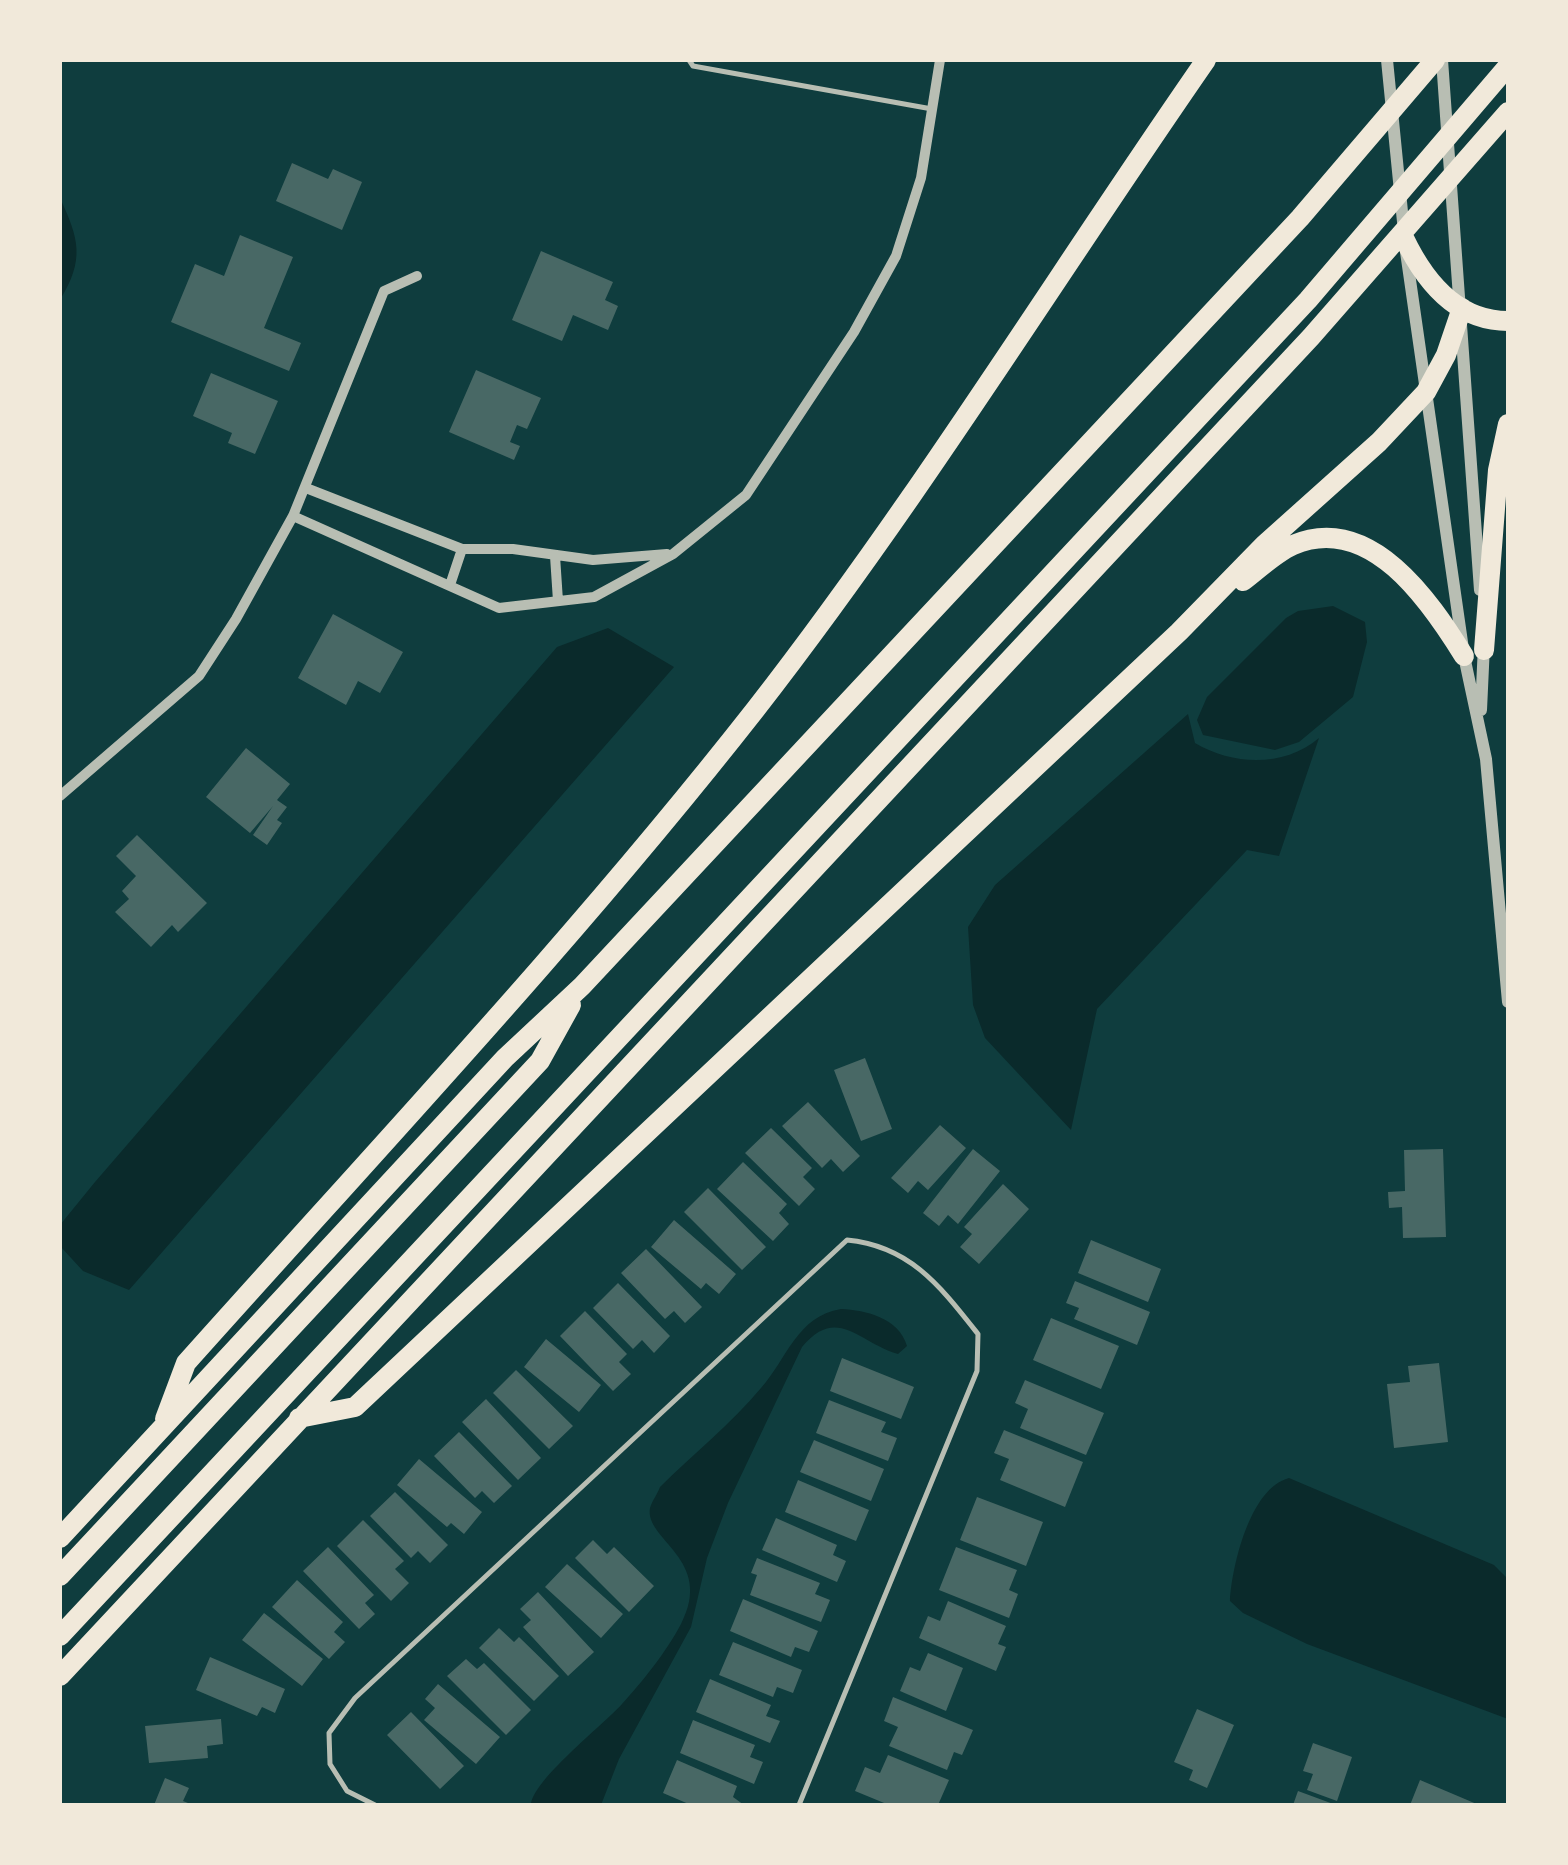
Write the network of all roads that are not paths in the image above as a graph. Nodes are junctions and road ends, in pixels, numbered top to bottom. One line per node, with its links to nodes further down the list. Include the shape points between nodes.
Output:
1 (689, 60): 7 (lane, via 693,66)
2 (940, 60): 7 (street)
3 (1206, 60): 30 (highway, via 942,451 755,710 524,985 186,1363)
4 (1387, 60): 9 (street)
5 (1438, 60): 11 (street); 27 (highway, via 1300,218)
6 (1508, 66): 33 (highway, via 1308,300)
7 (934, 110): 18 (street, via 896,256 854,332 746,495)
8 (1508, 112): 29 (highway, via 1311,337)
9 (1404, 238): 11 (highway, via 1419,270); 13 (street)
10 (417, 276): 15 (street, via 384,292)
11 (1462, 308): 12 (highway); 13 (highway); 23 (street)
12 (1508, 321)
13 (1426, 392): 22 (highway); 23 (street)
14 (1508, 424): 23 (highway)
15 (306, 488): 16 (street); 17 (street)
16 (294, 516): 20 (street); 25 (street, via 199,676)
17 (462, 549): 19 (street); 20 (street)
18 (673, 554): 19 (street); 21 (street, via 594,597)
19 (555, 556): 21 (street)
20 (450, 585): 21 (street, via 499,608)
21 (558, 601)
22 (1179, 632): 23 (highway, via 1294,544 1349,540 1408,580); 29 (highway, via 355,1407)
23 (1474, 653): 24 (street); 24 (street)
24 (1480, 727): 26 (street)
25 (60, 796)
26 (1501, 849): 28 (street)
27 (582, 986): 30 (highway, via 505,1058); 32 (highway, via 540,1061)
28 (1508, 1002)
29 (299, 1418): 34 (highway)
30 (160, 1430): 31 (highway)
31 (60, 1538)
32 (60, 1576)
33 (60, 1636)
34 (60, 1676)
35 (375, 1805): 36 (lane, via 346,1791 330,1764 329,1733 355,1698 846,1240 879,1243 938,1288 978,1334 977,1371)
36 (800, 1805)

